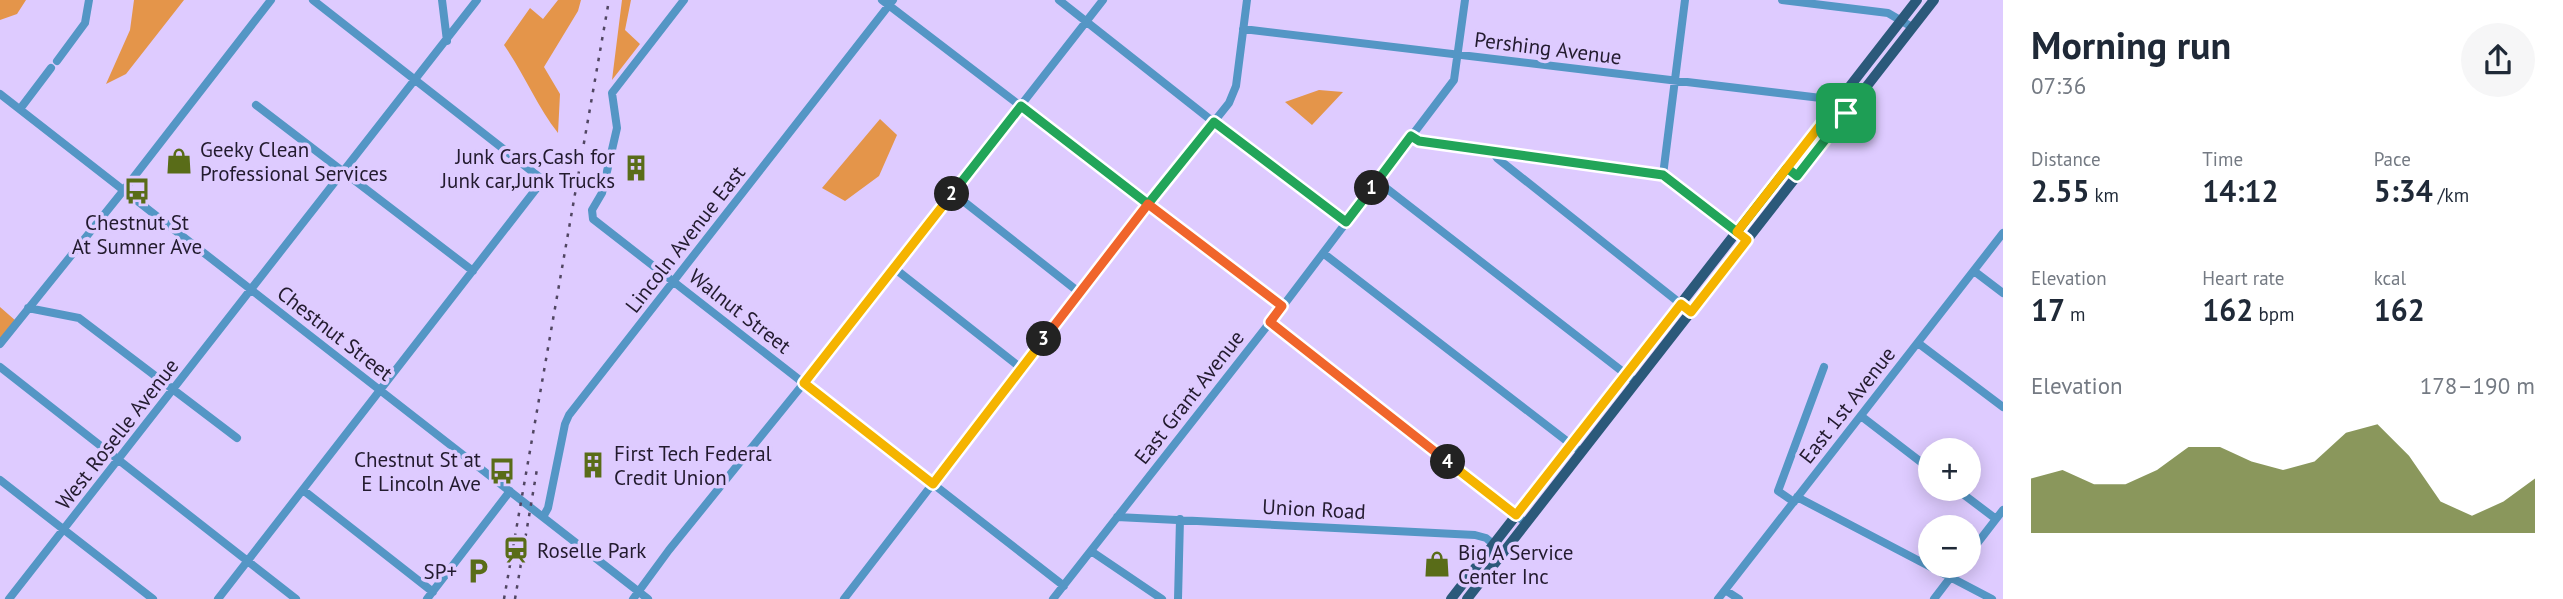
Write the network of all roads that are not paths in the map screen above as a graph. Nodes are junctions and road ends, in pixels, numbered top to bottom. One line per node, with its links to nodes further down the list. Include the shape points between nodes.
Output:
1 (89, 0): 28 (street, via 80,31)
2 (271, 0): 38 (street)
3 (313, 0): 22 (street)
4 (442, 0): 20 (street)
5 (477, 0): 20 (street, West Roselle Avenue)
6 (1059, 0): 17 (street)
7 (1103, 0): 17 (street)
8 (1247, 0): 19 (street)
9 (1465, 0): 21 (street, East Grant Avenue)
10 (1685, 0): 23 (street)
11 (1782, 0): 16 (street, via 1888,13)
12 (1917, 0): 16 (main road)
13 (1934, 0): 18 (main road)
14 (682, 1): 49 (street, Walnut Street, via 612,93 617,128 603,193 592,210 593,219)
15 (888, 2): 27 (street); 49 (street, Lincoln Avenue East)
16 (1902, 20): 18 (street); 26 (main road)
17 (1086, 22): 27 (street); 30 (street)
18 (1912, 27): 29 (main road)
19 (1243, 29): 21 (street, Pershing Avenue); 30 (street, via 1234,93)
20 (447, 41): 22 (street, West Roselle Avenue)
21 (1458, 55): 23 (street, Pershing Avenue); 31 (street, East Grant Avenue, via 1454,80)
22 (414, 81): 34 (street, West Roselle Avenue); 47 (street, via 543,180)
23 (1675, 81): 26 (street, Pershing Avenue, via 1821,98); 35 (street)
24 (0, 94): 28 (street, Chestnut Street)
25 (256, 105): 34 (street)
26 (1836, 105): 29 (street, Pershing Avenue); 33 (main road)
27 (1021, 106): 39 (street); 40 (street)
28 (20, 109): 38 (street, Chestnut Street)
29 (1846, 113): 36 (main road)
30 (1214, 122): 40 (street); 41 (street)
31 (1411, 136): 32 (street); 37 (street, East Grant Avenue)
32 (1492, 151): 35 (street); 53 (street)
33 (1787, 168): 36 (main road); 42 (main road)
34 (343, 173): 47 (street); 50 (street, West Roselle Avenue)
35 (1663, 175): 42 (street)
36 (1797, 176): 44 (main road)
37 (1377, 181): 41 (street, East Grant Avenue); 63 (street)
38 (123, 191): 50 (street, Chestnut Street); 55 (street)
39 (953, 193): 46 (street); 51 (street)
40 (1148, 204): 51 (street); 54 (street)
41 (1346, 222): 45 (street, East Grant Avenue)
42 (1737, 232): 44 (street); 53 (main road)
43 (2003, 233): 48 (street, East 1st Avenue)
44 (1747, 240): 56 (main road)
45 (1323, 253): 54 (street, East Grant Avenue); 71 (street)
46 (894, 268): 62 (street); 65 (street)
47 (473, 271): 67 (street)
48 (1974, 271): 52 (street); 58 (street, East 1st Avenue)
49 (674, 282): 65 (street, Walnut Street); 83 (street, Lincoln Avenue East, via 569,415)
50 (252, 290): 66 (street, West Roselle Avenue); 67 (street, Chestnut Street)
51 (1080, 293): 62 (street)
52 (2003, 293)
53 (1681, 304): 56 (street); 63 (main road)
54 (1282, 306): 57 (street, East Grant Avenue)
55 (28, 308): 59 (street); 66 (street, via 79,318)
56 (1691, 312): 64 (main road)
57 (1270, 322): 82 (street); 84 (street, East Grant Avenue)
58 (1917, 343): 68 (street); 69 (street, East 1st Avenue)
59 (0, 344)
60 (0, 367): 73 (street)
61 (1824, 367): 79 (street, via 1778,491)
62 (1021, 368): 76 (street)
63 (1626, 374): 64 (street); 71 (main road)
64 (1636, 382): 72 (main road)
65 (804, 383): 76 (street, Walnut Street); 99 (street)
66 (175, 389): 70 (street); 73 (street, West Roselle Avenue)
67 (381, 391): 77 (street); 78 (street, Chestnut Street)
68 (2003, 407)
69 (1861, 416): 74 (street); 79 (street, East 1st Avenue)
70 (237, 438)
71 (1571, 445): 72 (street); 82 (main road)
72 (1581, 452): 87 (main road)
73 (119, 460): 88 (street, West Roselle Avenue); 93 (street)
74 (1918, 460)
75 (0, 480): 88 (street)
76 (933, 484): 97 (street, Walnut Street); 106 (street)
77 (303, 490): 93 (street); 100 (street)
78 (510, 491): 83 (street, Chestnut Street); 100 (street)
79 (1796, 500): 94 (street); 98 (street, East 1st Avenue)
80 (1972, 501): 86 (street)
81 (2003, 510): 86 (street)
82 (1516, 515): 87 (street); 90 (main road)
83 (543, 517): 99 (street, Chestnut Street)
84 (1117, 517): 85 (street, Union Road); 91 (street, East Grant Avenue)
85 (1180, 519): 90 (street, Union Road, via 1475,535); 109 (street)
86 (1996, 519): 89 (street)
87 (1527, 523): 92 (main road)
88 (64, 529): 101 (street, West Roselle Avenue); 102 (street)
89 (1981, 538)
90 (1493, 544): 92 (street, Union Road); 110 (main road)
91 (1091, 551): 97 (street, East Grant Avenue); 108 (street)
92 (1504, 552): 111 (main road)
93 (247, 561): 103 (street); 104 (street)
94 (1918, 561)
95 (1950, 578): 114 (street)
96 (1953, 578): 115 (street)
97 (1063, 586): 107 (street, East Grant Avenue)
98 (1725, 590): 112 (street, East 1st Avenue); 113 (street)
99 (636, 595): 105 (street, Chestnut Street)
100 (430, 596)
101 (9, 599)
102 (153, 599)
103 (218, 599)
104 (296, 599)
105 (648, 599)
106 (844, 599)
107 (1054, 599)
108 (1162, 599)
109 (1178, 599)
110 (1451, 599)
111 (1467, 599)
112 (1718, 599)
113 (1739, 599)
114 (1934, 599)
115 (1993, 599)

